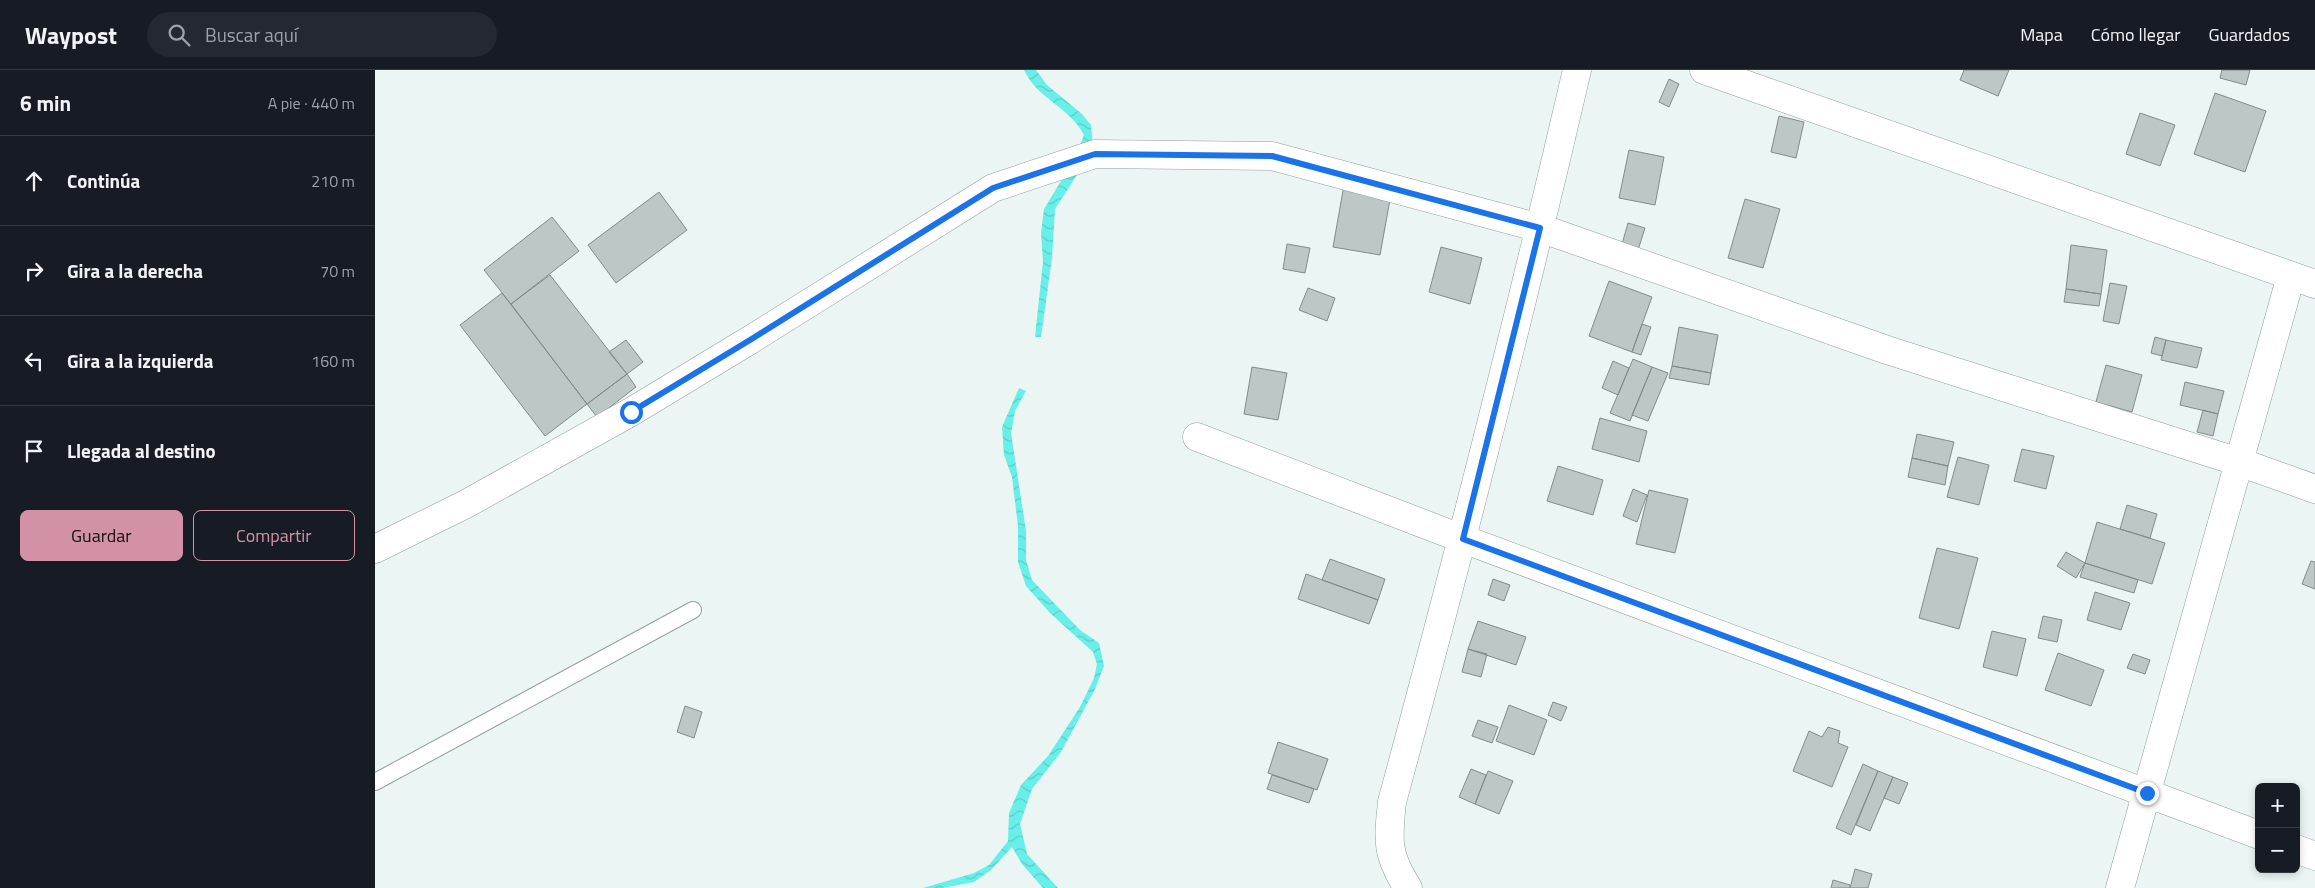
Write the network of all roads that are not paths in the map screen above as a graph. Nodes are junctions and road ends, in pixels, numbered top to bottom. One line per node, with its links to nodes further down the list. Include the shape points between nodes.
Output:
1 (1577, 70): 3 (street)
2 (1704, 70): 4 (street)
3 (1540, 228): 6 (street, via 1887,350); 8 (street); 9 (street, via 1272,156 1095,154 993,188 631,412 466,504)
4 (2303, 280): 6 (street)
5 (1197, 437): 8 (street)
6 (2239, 462): 7 (street); 12 (street)
7 (2315, 489)
8 (1463, 539): 12 (street); 16 (street, via 1393,802 1388,840 1396,870)
9 (375, 550)
10 (693, 610): 11 (lane)
11 (375, 782)
12 (2147, 793): 13 (street); 17 (street)
13 (2255, 834)
14 (2300, 850): 15 (street)
15 (2315, 856)
16 (1408, 888)
17 (2121, 888)

